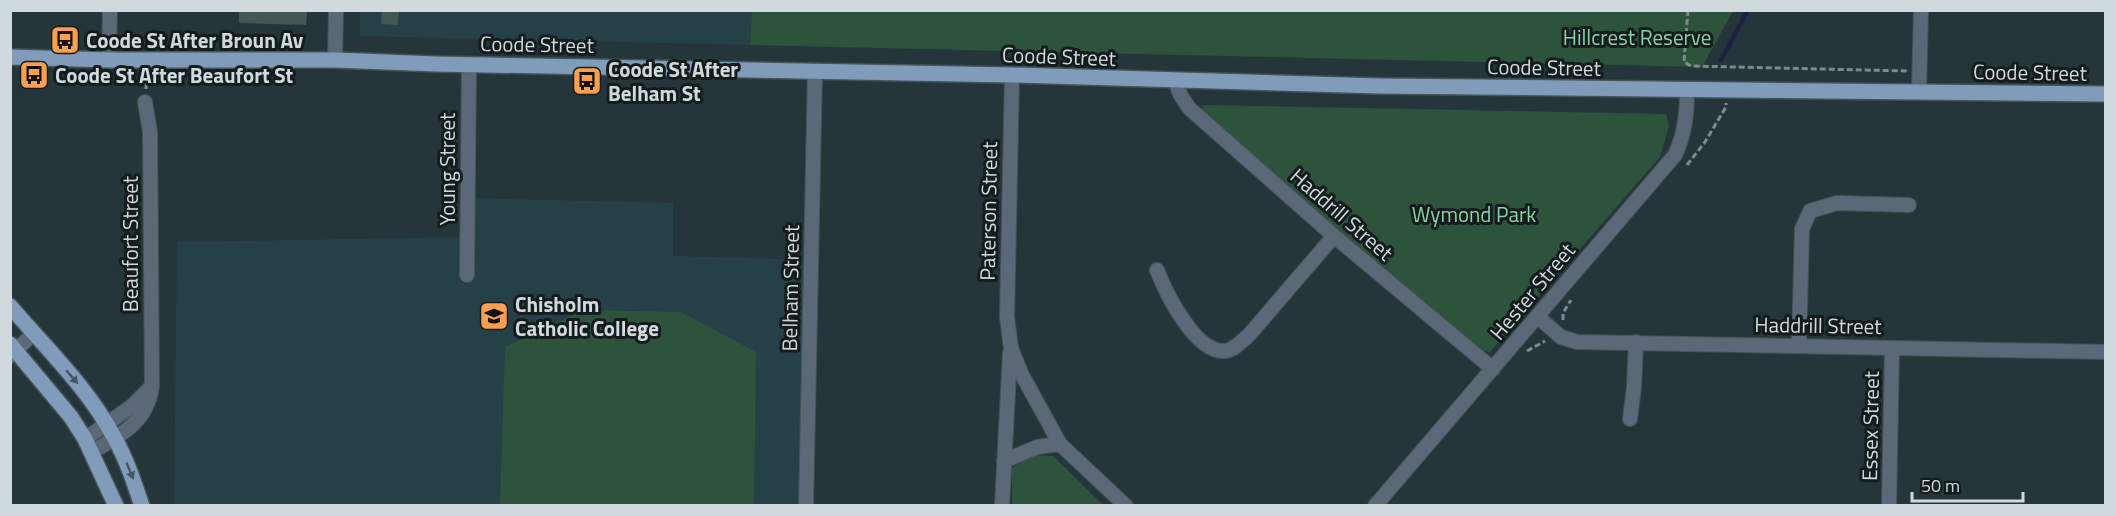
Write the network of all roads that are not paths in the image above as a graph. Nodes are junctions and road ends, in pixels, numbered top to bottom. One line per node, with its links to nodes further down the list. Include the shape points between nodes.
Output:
1 (110, 10): 5 (street)
2 (336, 10): 6 (street)
3 (1922, 10): 12 (street)
4 (10, 57): 5 (main road, Coode Street)
5 (109, 60): 6 (main road, Coode Street)
6 (335, 60): 7 (main road, Coode Street)
7 (469, 64): 8 (main road, Coode Street); 18 (street, Young Street)
8 (815, 71): 9 (main road, Coode Street); 38 (street, Belham Street)
9 (1012, 75): 10 (main road, Coode Street); 24 (street, Paterson Street, via 1007,317)
10 (1175, 80): 11 (main road, Coode Street); 16 (street, Haddrill Street, via 1190,108)
11 (1687, 90): 12 (main road, Coode Street); 20 (street, Hester Street, via 1683,139 1675,155)
12 (1919, 91): 13 (main road, Coode Street)
13 (2106, 94)
14 (145, 102): 29 (street, Beaufort Street, via 150,132)
15 (1909, 205): 23 (street, via 1837,203 1810,211 1802,229)
16 (1334, 236): 17 (street, via 1249,335 1224,351 1211,347 1188,328 1167,295); 28 (street, Haddrill Street)
17 (1158, 270)
18 (467, 275)
19 (10, 306): 21 (main road)
20 (1538, 317): 22 (street, Haddrill Street, via 1568,340); 28 (street, Hester Street)
21 (34, 333): 26 (street); 31 (main road, one-way to 31)
22 (1636, 342): 23 (street, Haddrill Street); 30 (street)
23 (1799, 346): 25 (street, Haddrill Street)
24 (1011, 348): 33 (street, Paterson Street); 35 (street, Paterson Street)
25 (1892, 348): 27 (street, Haddrill Street); 42 (street, Essex Street)
26 (12, 350): 34 (main road, via 57,399)
27 (2106, 352)
28 (1493, 369): 41 (street, Hester Street)
29 (152, 386): 31 (street); 32 (street, Beaufort Street, via 150,401 141,416)
30 (1630, 419)
31 (107, 424): 32 (main road); 34 (street)
32 (115, 438): 34 (street, Beaufort Street); 37 (main road, one-way to 37)
33 (1060, 444): 35 (street, via 1036,447); 40 (street, Paterson Street)
34 (88, 446): 36 (main road)
35 (1004, 461): 39 (street, Paterson Street)
36 (116, 506)
37 (142, 506)
38 (806, 506)
39 (1002, 506)
40 (1126, 506)
41 (1375, 506)
42 (1889, 506)

